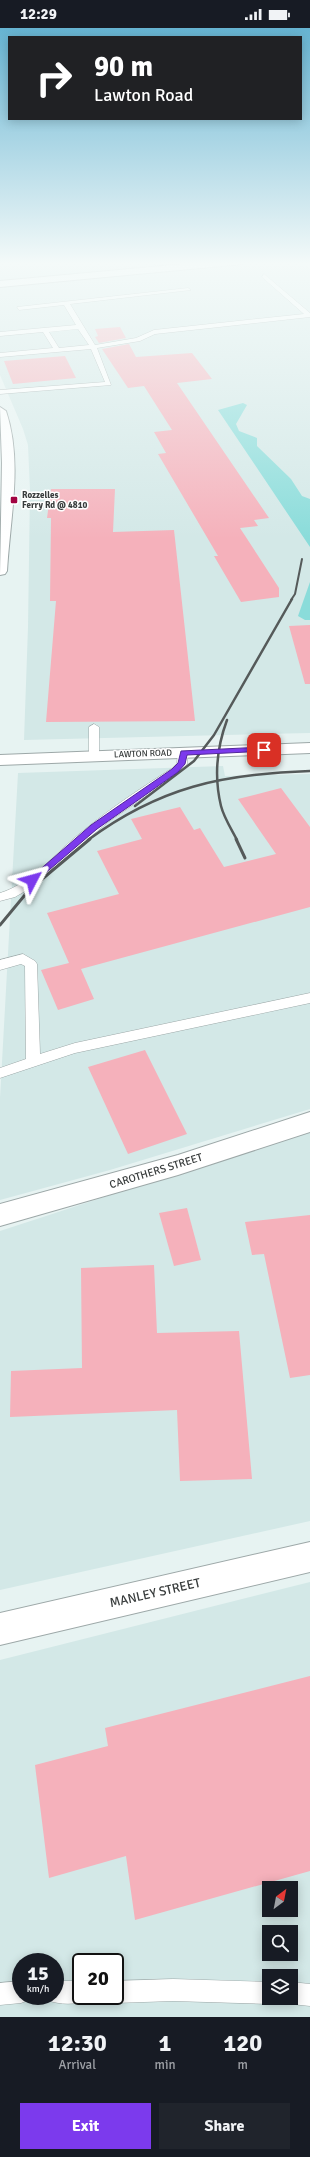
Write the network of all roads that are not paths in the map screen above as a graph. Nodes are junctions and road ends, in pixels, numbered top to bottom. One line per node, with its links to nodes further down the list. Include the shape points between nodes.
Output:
1 (14, 354): 3 (lane)
2 (96, 354): 4 (lane, via 109,384)
3 (0, 355)
4 (0, 392)
5 (0, 411): 6 (street, via 8,445 8,467)
6 (0, 571)
7 (94, 727): 10 (lane)
8 (310, 748): 9 (street, LAWTON ROAD)
9 (183, 752): 10 (street, LAWTON ROAD); 12 (lane, via 182,764 175,771 94,827 22,888)
10 (94, 756): 11 (street, LAWTON ROAD)
11 (0, 760)
12 (0, 897)
13 (0, 965): 15 (lane, via 23,959 31,964)
14 (310, 998): 15 (lane, via 75,1048)
15 (33, 1062): 16 (lane)
16 (0, 1073)
17 (310, 1122): 18 (street, CAROTHERS STREET, via 178,1165)
18 (0, 1215)
19 (310, 1557): 20 (street, MANLEY STREET)
20 (0, 1629)
21 (124, 1992): 23 (lane, via 173,1990)
22 (12, 1993): 24 (lane)
23 (262, 1993)
24 (0, 1994)
25 (298, 1994): 26 (lane)
26 (310, 1995)

